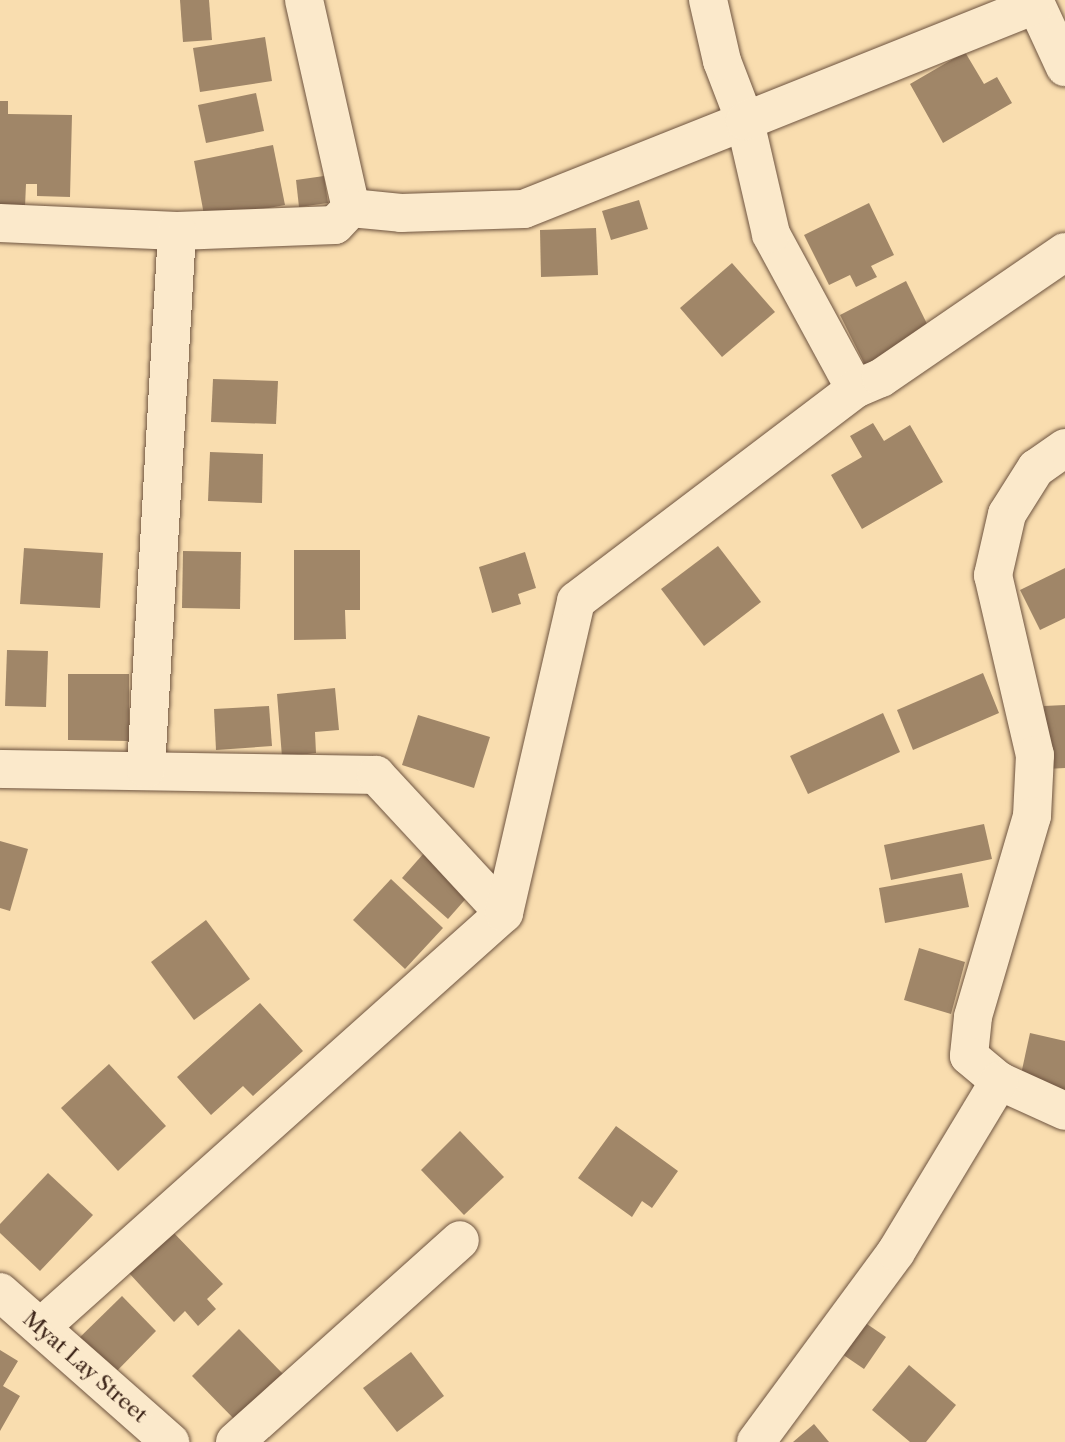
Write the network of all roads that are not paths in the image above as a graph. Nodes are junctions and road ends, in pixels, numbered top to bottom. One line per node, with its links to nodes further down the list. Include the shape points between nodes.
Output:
1 (304, 0): 6 (street)
2 (708, 0): 5 (street, via 722,61)
3 (1034, 2): 4 (street); 5 (street)
4 (1065, 66)
5 (745, 121): 6 (street, via 524,209 401,213); 10 (street, via 771,234)
6 (351, 208): 8 (street, via 335,225)
7 (0, 223): 8 (street)
8 (177, 231): 13 (street)
9 (1065, 252): 10 (street, via 881,378)
10 (855, 389): 14 (street, via 576,601)
11 (1065, 448): 15 (street, via 1035,468 1007,514 993,575 1035,755 1032,816 973,1017 969,1056)
12 (0, 769): 13 (street)
13 (146, 769): 14 (street, via 376,775)
14 (504, 913): 19 (street)
15 (999, 1081): 16 (street); 22 (street, via 896,1252)
16 (1065, 1111)
17 (460, 1240): 21 (street)
18 (0, 1293): 19 (street, Myat Lay Street)
19 (41, 1327): 20 (street, Myat Lay Street)
20 (170, 1442)
21 (235, 1442)
22 (757, 1442)

